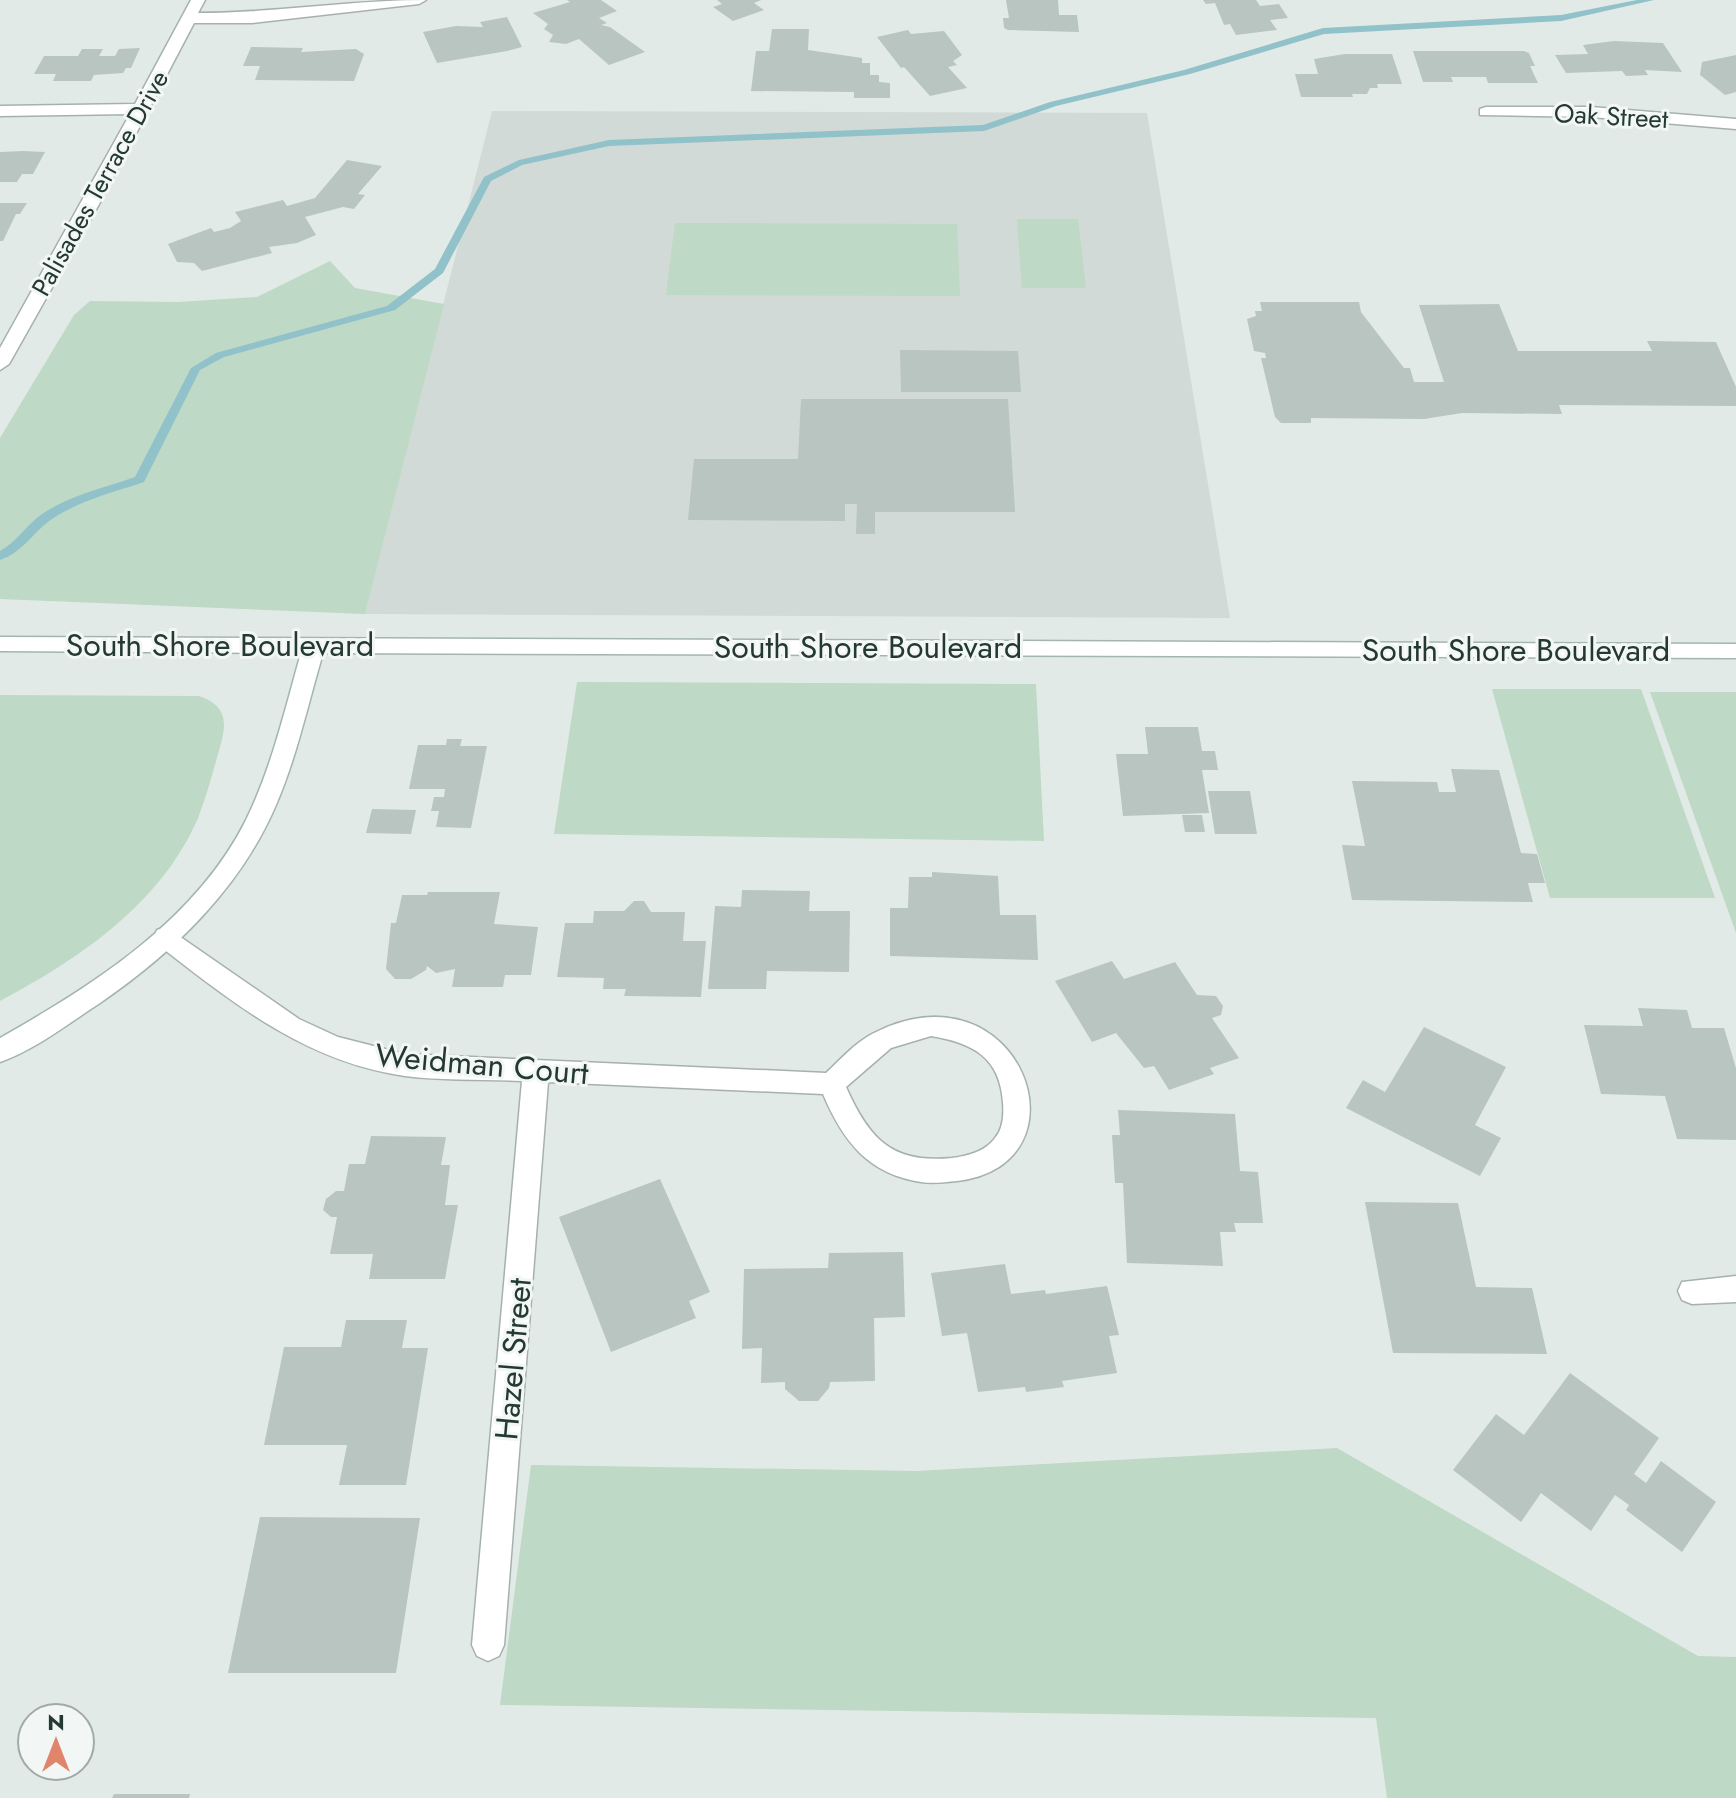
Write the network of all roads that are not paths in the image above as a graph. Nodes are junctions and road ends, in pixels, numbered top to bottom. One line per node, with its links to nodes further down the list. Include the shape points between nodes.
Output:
1 (198, 0): 3 (street, Palisades Terrace Drive)
2 (419, 0): 3 (street, via 252,18)
3 (189, 18): 4 (street, Palisades Terrace Drive)
4 (142, 109): 5 (street); 8 (street, Palisades Terrace Drive)
5 (0, 111)
6 (1486, 112): 7 (street, Oak Street, via 1603,113)
7 (1736, 124)
8 (0, 364)
9 (0, 644): 10 (street, South Shore Boulevard)
10 (314, 646): 11 (street, South Shore Boulevard); 12 (street, via 276,776 255,824 220,880)
11 (1736, 651)
12 (166, 937): 13 (street, via 67,1013); 14 (street, Weidman Court, via 276,1018 349,1051 405,1065)
13 (0, 1051)
14 (536, 1072): 15 (street, Weidman Court); 18 (street, Hazel Street)
15 (832, 1084): 15 (street, via 858,1137 877,1157 906,1170 945,1173 979,1167 1014,1135 1020,1112 1019,1088 1008,1063 989,1042 965,1029 906,1030 881,1042)
16 (1736, 1289): 17 (street)
17 (1692, 1291)
18 (488, 1645)

